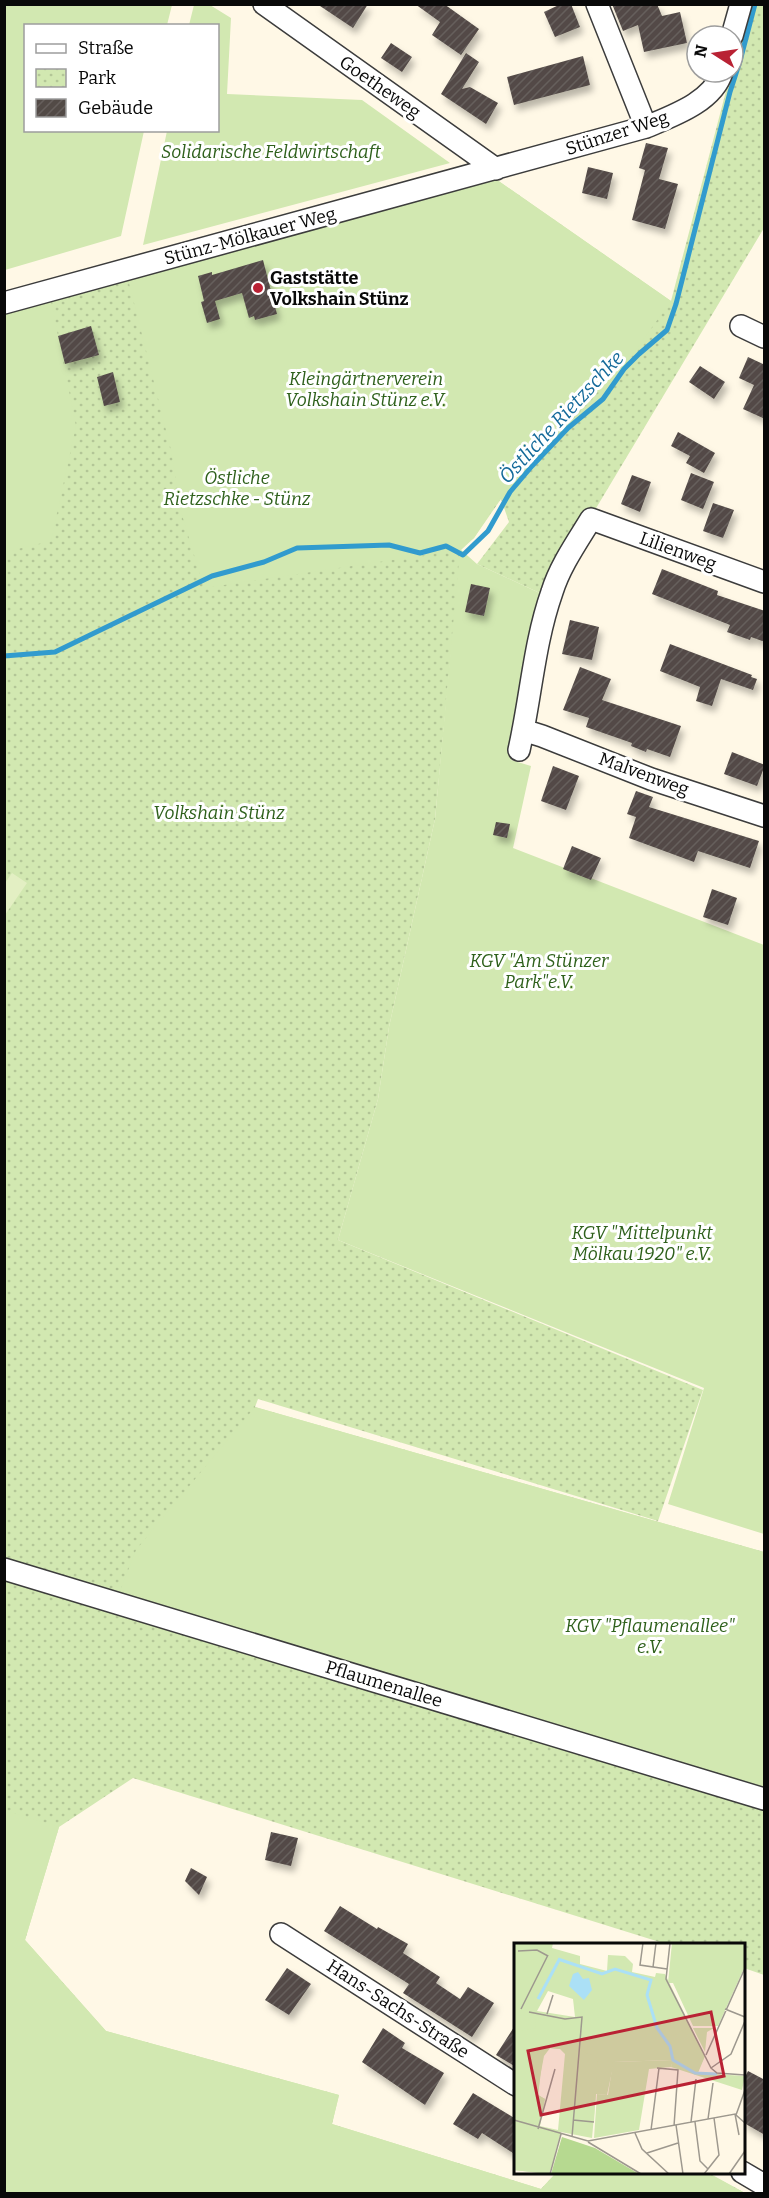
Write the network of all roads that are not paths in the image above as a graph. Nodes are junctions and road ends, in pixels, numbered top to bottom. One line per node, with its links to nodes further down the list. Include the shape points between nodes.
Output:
1 (264, 4): 7 (street, Goetheweg)
2 (597, 4): 6 (street)
3 (741, 4): 4 (street)
4 (735, 24)
5 (716, 84): 6 (street, Stünzer Weg, via 690,108)
6 (646, 127): 7 (street, Stünzer Weg)
7 (496, 169): 8 (street, Stünz-Mölkauer Weg)
8 (4, 303)
9 (741, 326): 10 (street)
10 (765, 338)
11 (591, 519): 12 (street, Lilienweg); 13 (street, Malvenweg, via 552,590 535,652 521,740 542,736 651,779)
12 (765, 582)
13 (765, 816)
14 (4, 1569): 15 (street, Pflaumenallee)
15 (765, 1798)
16 (281, 1934): 17 (street, Hans-Sachs-Straße)
17 (514, 2084)
18 (745, 2174): 19 (street)
19 (765, 2186)

